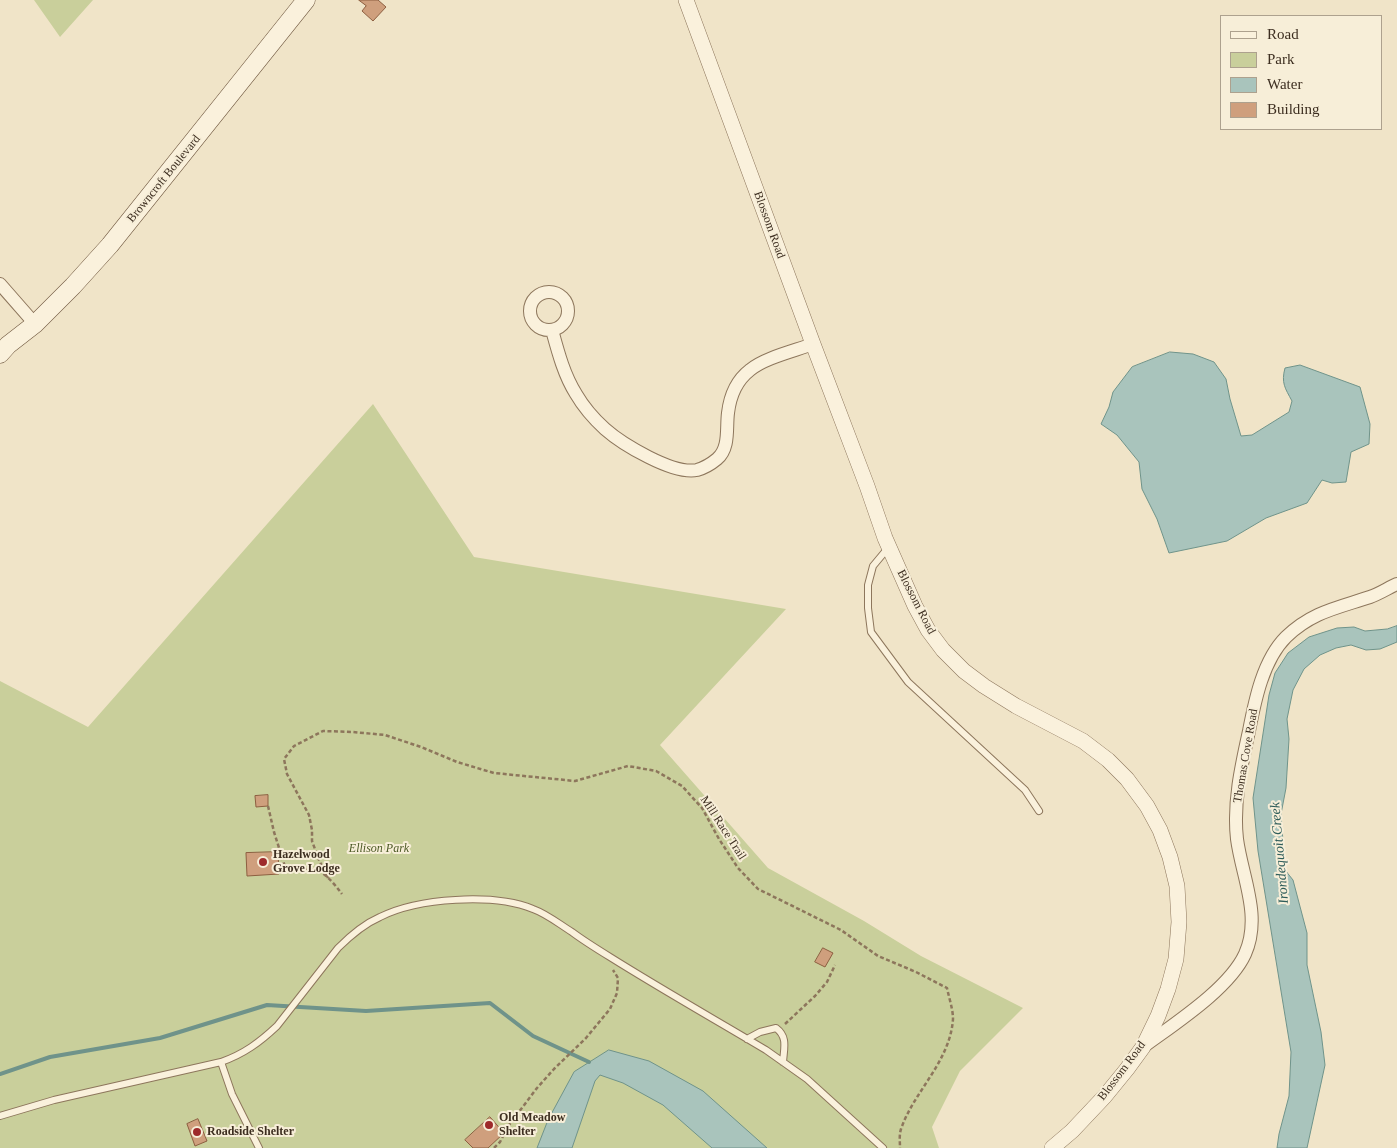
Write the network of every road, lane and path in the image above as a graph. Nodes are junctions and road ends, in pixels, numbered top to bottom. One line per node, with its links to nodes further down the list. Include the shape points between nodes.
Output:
1 (306, 0): 4 (main road, Browncroft Boulevard, via 110,244)
2 (686, 0): 6 (street, Blossom Road)
3 (0, 284): 4 (street)
4 (35, 324): 7 (main road, Browncroft Boulevard)
5 (552, 330): 6 (street, via 566,376 589,412 605,428 620,440 665,464 696,470 718,458 725,446 732,395 741,378 761,362)
6 (813, 344): 8 (street, Blossom Road)
7 (3, 350)
8 (889, 547): 11 (lane, via 873,566 868,585 872,632 908,682 1025,790); 20 (street, Blossom Road, via 915,606 943,650 984,686 1083,740 1108,760 1127,779 1160,830 1176,886 1179,922 1176,959 1168,989)
9 (1397, 584): 20 (street, Thomas Cove Road, via 1312,617 1299,625 1274,652 1255,703 1237,795 1238,845 1251,903 1252,921 1246,953 1221,986)
10 (268, 806): 13 (path)
11 (1039, 811)
12 (279, 870): 13 (path)
13 (286, 870): 14 (path, via 310,870)
14 (328, 878): 15 (path); 27 (path, Mill Race Trail, via 312,841 309,815 287,774 284,758 294,746 323,731 385,735 494,773 575,781 628,766 656,771 682,786 702,808 738,868 758,889 841,930 878,956 947,988 953,1018 947,1044 900,1130)
15 (342, 894)
16 (835, 965): 18 (path, via 821,989)
17 (611, 967): 25 (path, via 618,978 617,993 610,1009 537,1088)
18 (779, 1030): 19 (lane, via 770,1029); 22 (lane, via 785,1040)
19 (747, 1039): 21 (lane, via 532,908 474,900 405,908 364,926 338,948 272,1031 251,1048); 22 (lane)
20 (1143, 1047): 28 (street, Blossom Road, via 1105,1096)
21 (221, 1062): 23 (lane, via 54,1100); 24 (lane, via 232,1094)
22 (783, 1062): 26 (lane)
23 (0, 1116)
24 (259, 1148)
25 (494, 1148)
26 (883, 1148)
27 (900, 1148)
28 (1052, 1148)

